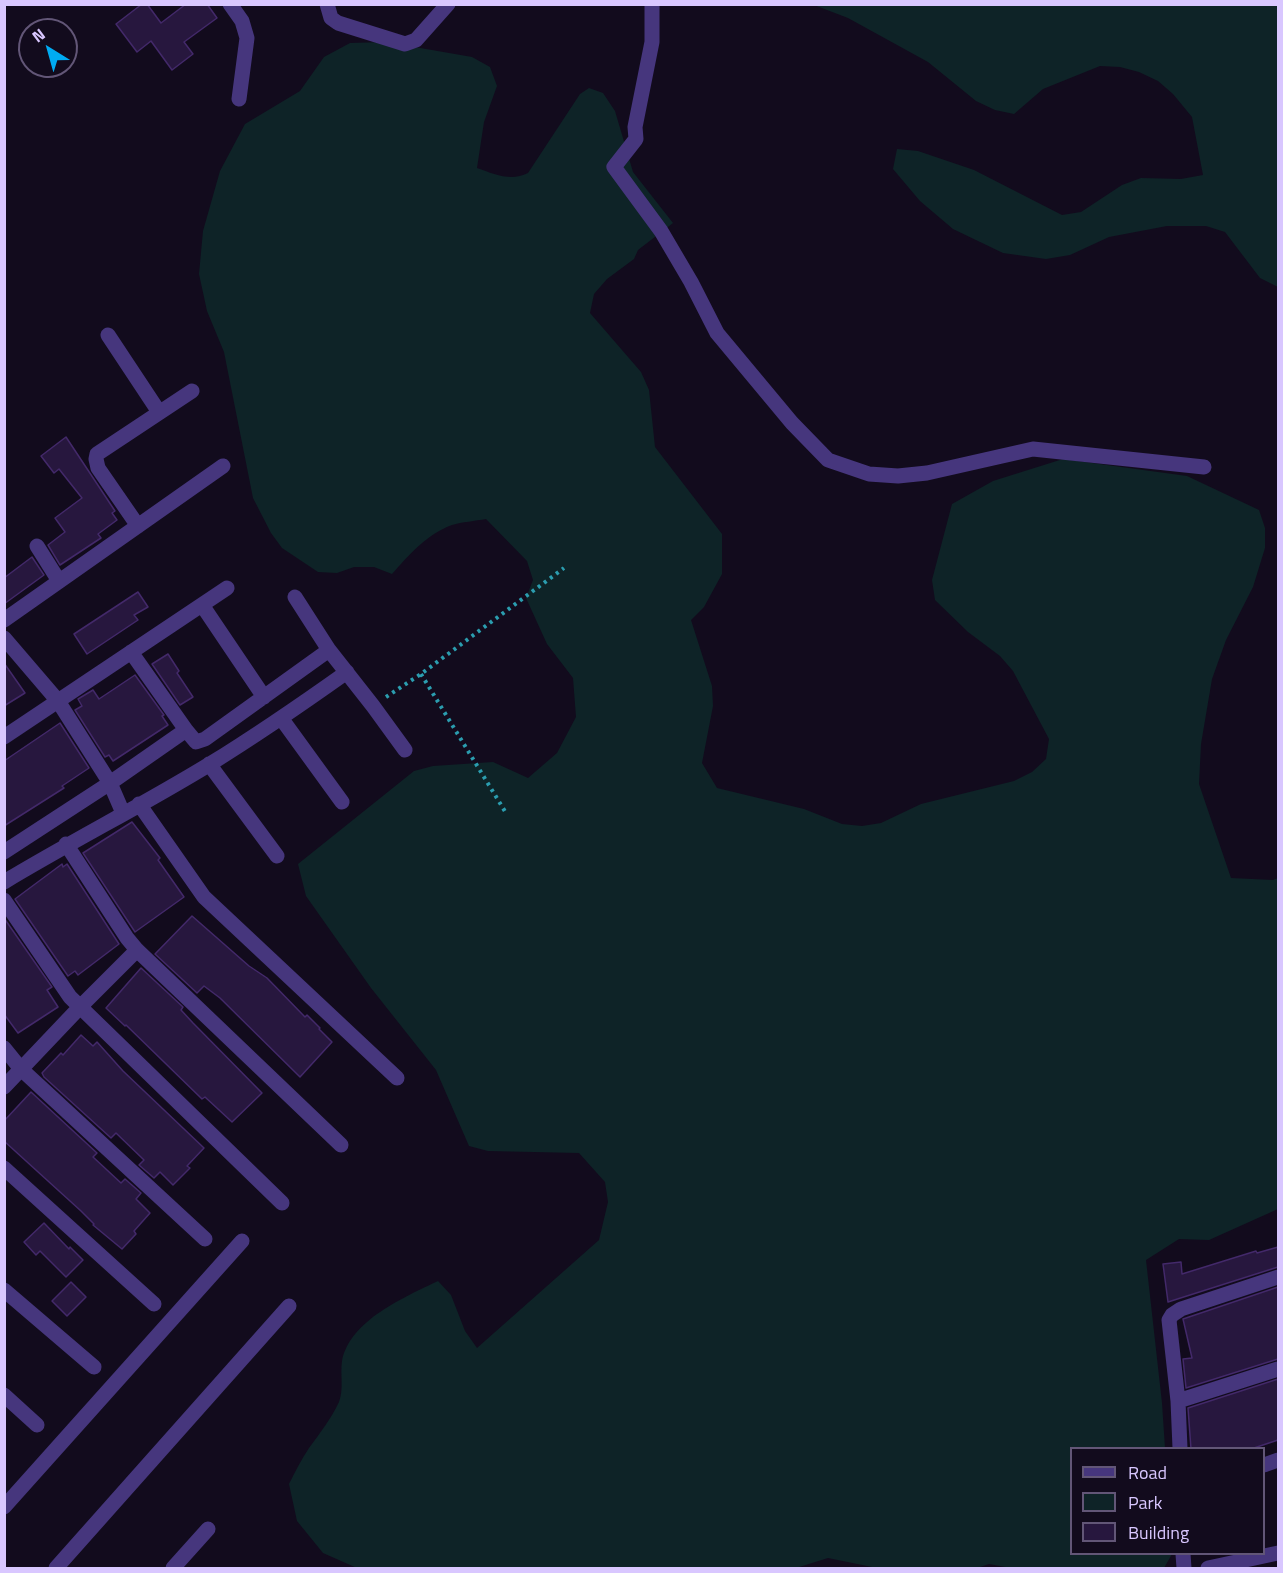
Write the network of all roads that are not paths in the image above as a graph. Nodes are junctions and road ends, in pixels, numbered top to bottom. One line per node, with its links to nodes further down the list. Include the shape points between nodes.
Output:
1 (230, 4): 5 (street, via 242,21 247,38)
2 (327, 4): 3 (street, via 331,18 338,23 405,44 416,40)
3 (448, 4)
4 (652, 4): 10 (street, via 651,42 636,139 614,167 662,231 717,333 828,460 869,474 897,477 1033,449)
5 (239, 99)
6 (108, 334): 8 (street)
7 (192, 391): 8 (street)
8 (159, 411): 11 (street, via 100,451 96,459 104,478)
9 (223, 466): 11 (street)
10 (1204, 467)
11 (138, 526): 13 (street)
12 (37, 546): 13 (street)
13 (59, 580): 17 (street)
14 (227, 588): 16 (street)
15 (295, 597): 19 (street)
16 (202, 605): 20 (street); 22 (street)
17 (4, 620)
18 (4, 638): 23 (street)
19 (329, 650): 21 (street); 22 (street)
20 (131, 652): 23 (street); 25 (street)
21 (347, 672): 24 (street); 27 (street)
22 (264, 697): 25 (street, via 199,742)
23 (58, 701): 26 (street); 29 (street)
24 (281, 718): 28 (street); 30 (street)
25 (186, 730): 29 (street)
26 (4, 737)
27 (405, 750)
28 (209, 764): 31 (street); 35 (street)
29 (110, 783): 32 (street); 34 (street)
30 (342, 802)
31 (139, 804): 32 (street); 42 (street, via 204,897)
32 (123, 813): 33 (street)
33 (66, 844): 36 (street); 38 (street)
34 (4, 852)
35 (277, 856)
36 (4, 882)
37 (4, 900): 39 (street)
38 (137, 950): 39 (street); 44 (street)
39 (80, 1007): 41 (street); 46 (street)
40 (4, 1048): 41 (street)
41 (21, 1069): 43 (street); 47 (street)
42 (397, 1078)
43 (4, 1087)
44 (341, 1145)
45 (4, 1168): 51 (street)
46 (282, 1203)
47 (205, 1239)
48 (242, 1241): 59 (street)
49 (1278, 1277): 56 (street, via 1172,1315 1168,1320)
50 (4, 1290): 53 (street)
51 (154, 1304)
52 (289, 1306): 62 (street)
53 (94, 1367)
54 (1278, 1369): 56 (street)
55 (4, 1395): 57 (street)
56 (1178, 1401): 58 (street)
57 (37, 1425)
58 (1180, 1447)
59 (4, 1507)
60 (208, 1529): 63 (street)
61 (1278, 1553): 64 (street)
62 (56, 1569)
63 (173, 1569)
64 (1208, 1569)

